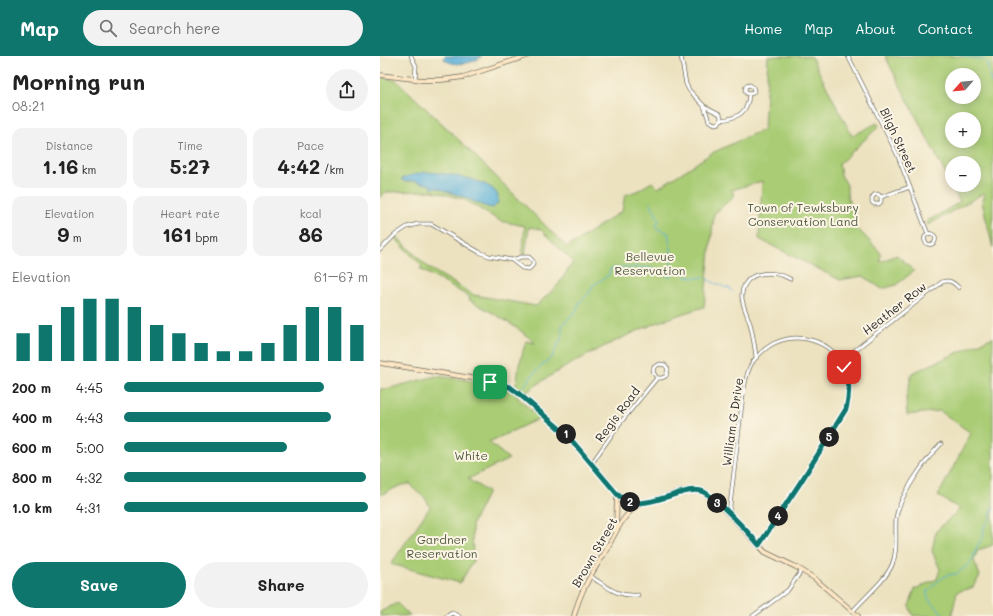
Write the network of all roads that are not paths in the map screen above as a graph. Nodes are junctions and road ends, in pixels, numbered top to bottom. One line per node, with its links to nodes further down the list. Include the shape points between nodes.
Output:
1 (411, 56): 6 (street, via 415,64)
2 (527, 56): 6 (street, via 468,76 441,80)
3 (681, 56): 8 (street, via 686,84)
4 (848, 56): 10 (street, Bligh Street, via 897,154)
5 (380, 75): 6 (street)
6 (415, 79)
7 (749, 94): 9 (street, via 747,106 740,114 731,119)
8 (704, 106): 9 (street, via 718,113); 9 (street, via 711,123 717,124)
9 (721, 120)
10 (910, 187): 11 (street); 12 (street, Bligh Street)
11 (881, 197)
12 (928, 234)
13 (380, 250): 14 (street, via 407,227 431,224 479,252)
14 (512, 260): 14 (street, via 528,257 533,261 533,265 529,269 524,269)
15 (790, 279): 17 (street, via 782,274 760,274 754,275 744,283 742,302 751,327)
16 (959, 288): 18 (street, Heather Row, via 953,282 942,282)
17 (756, 357): 18 (street, William G Drive, via 768,346 782,340 803,338 819,342); 25 (street, William G Drive, via 746,380)
18 (841, 361): 27 (street, William G Drive, via 849,387 846,409)
19 (380, 363): 22 (street, via 510,387 568,436)
20 (657, 378): 20 (street, Regis Road, via 653,372 654,367 665,365 668,369 666,376); 22 (street, Regis Road, via 620,423)
21 (941, 444): 31 (street, via 923,465 899,507 893,564)
22 (592, 463): 23 (street)
23 (617, 494): 24 (street, via 624,500); 26 (street)
24 (640, 504): 25 (street, via 699,490); 26 (street, Brown Street, via 628,514)
25 (728, 514): 27 (street)
26 (616, 532): 29 (street, Brown Street)
27 (759, 545): 28 (street, via 770,555)
28 (802, 570): 31 (street); 35 (street, via 788,590)
29 (590, 576): 30 (street, via 618,594); 34 (street, Brown Street)
30 (638, 595)
31 (853, 611): 36 (street)
32 (448, 616): 33 (street, via 452,613)
33 (459, 616)
34 (574, 616)
35 (753, 616)
36 (858, 616)

